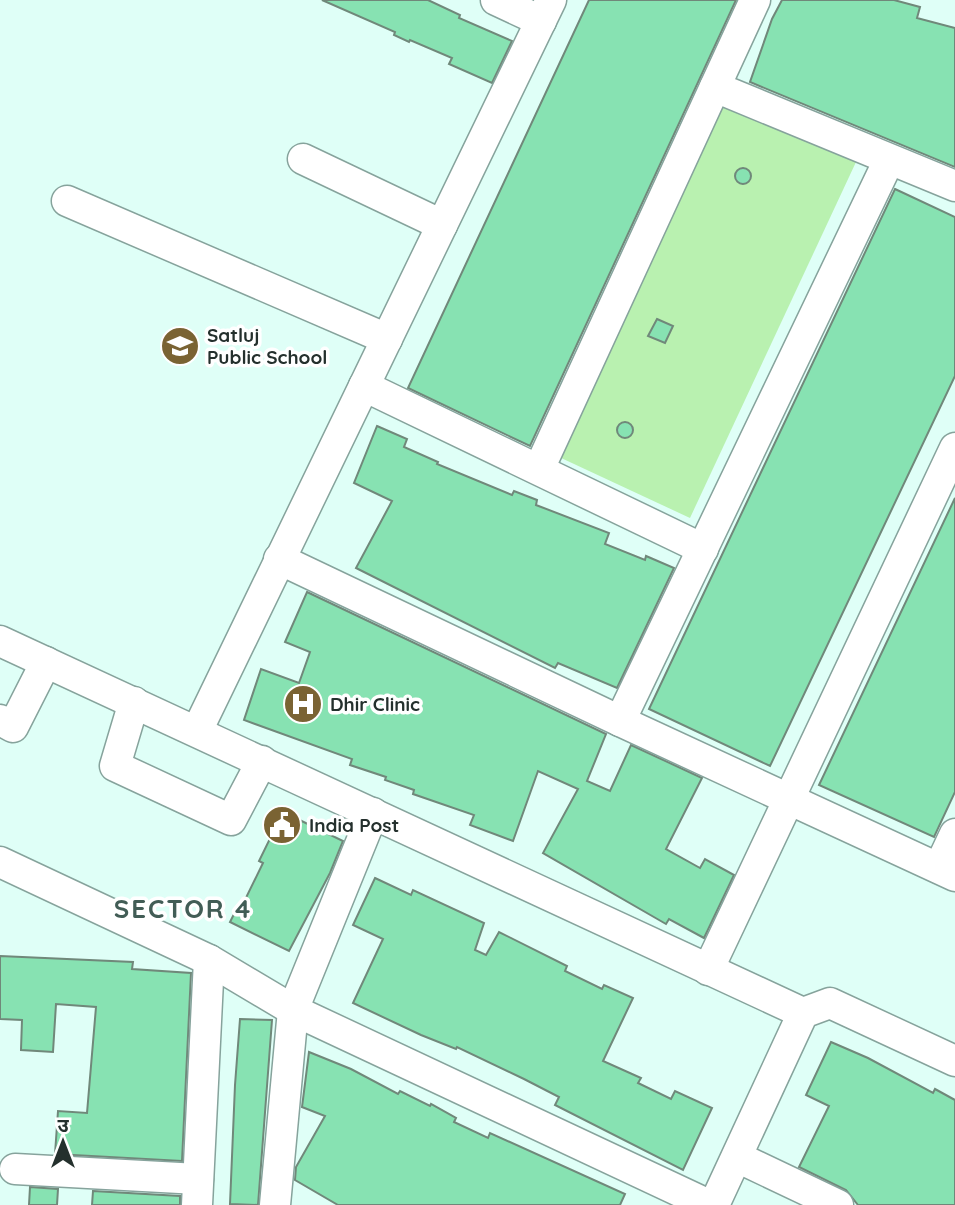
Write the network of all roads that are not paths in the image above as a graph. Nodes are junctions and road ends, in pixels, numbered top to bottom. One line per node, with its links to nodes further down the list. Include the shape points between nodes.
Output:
1 (496, 0): 3 (street)
2 (755, 0): 4 (street)
3 (546, 11): 9 (street)
4 (715, 87): 6 (street); 13 (street)
5 (303, 159): 9 (street)
6 (889, 160): 7 (street); 14 (street)
7 (955, 186)
8 (67, 201): 10 (street)
9 (442, 225): 10 (street)
10 (387, 339): 11 (street)
11 (364, 386): 13 (street); 15 (street)
12 (955, 448): 23 (street)
13 (539, 469): 14 (street)
14 (703, 549): 20 (street)
15 (279, 559): 20 (street); 21 (street)
16 (0, 641): 17 (street)
17 (46, 662): 18 (street); 19 (street, via 13,727)
18 (134, 702): 21 (street); 22 (street, via 115,766 231,820)
19 (0, 720)
20 (620, 721): 23 (street)
21 (197, 731): 22 (street)
22 (262, 761): 24 (street)
23 (788, 799): 27 (street); 29 (street)
24 (373, 813): 29 (street); 30 (street)
25 (955, 834): 27 (street)
26 (0, 862): 28 (street)
27 (947, 872)
28 (209, 960): 30 (street); 35 (street)
29 (708, 970): 31 (street)
30 (293, 1010): 36 (street); 37 (street)
31 (803, 1013): 32 (street, via 830,1003); 33 (street)
32 (955, 1060)
33 (737, 1157): 37 (street); 38 (street)
34 (15, 1169): 35 (street)
35 (197, 1192)
36 (279, 1204)
37 (712, 1205)
38 (838, 1205)

